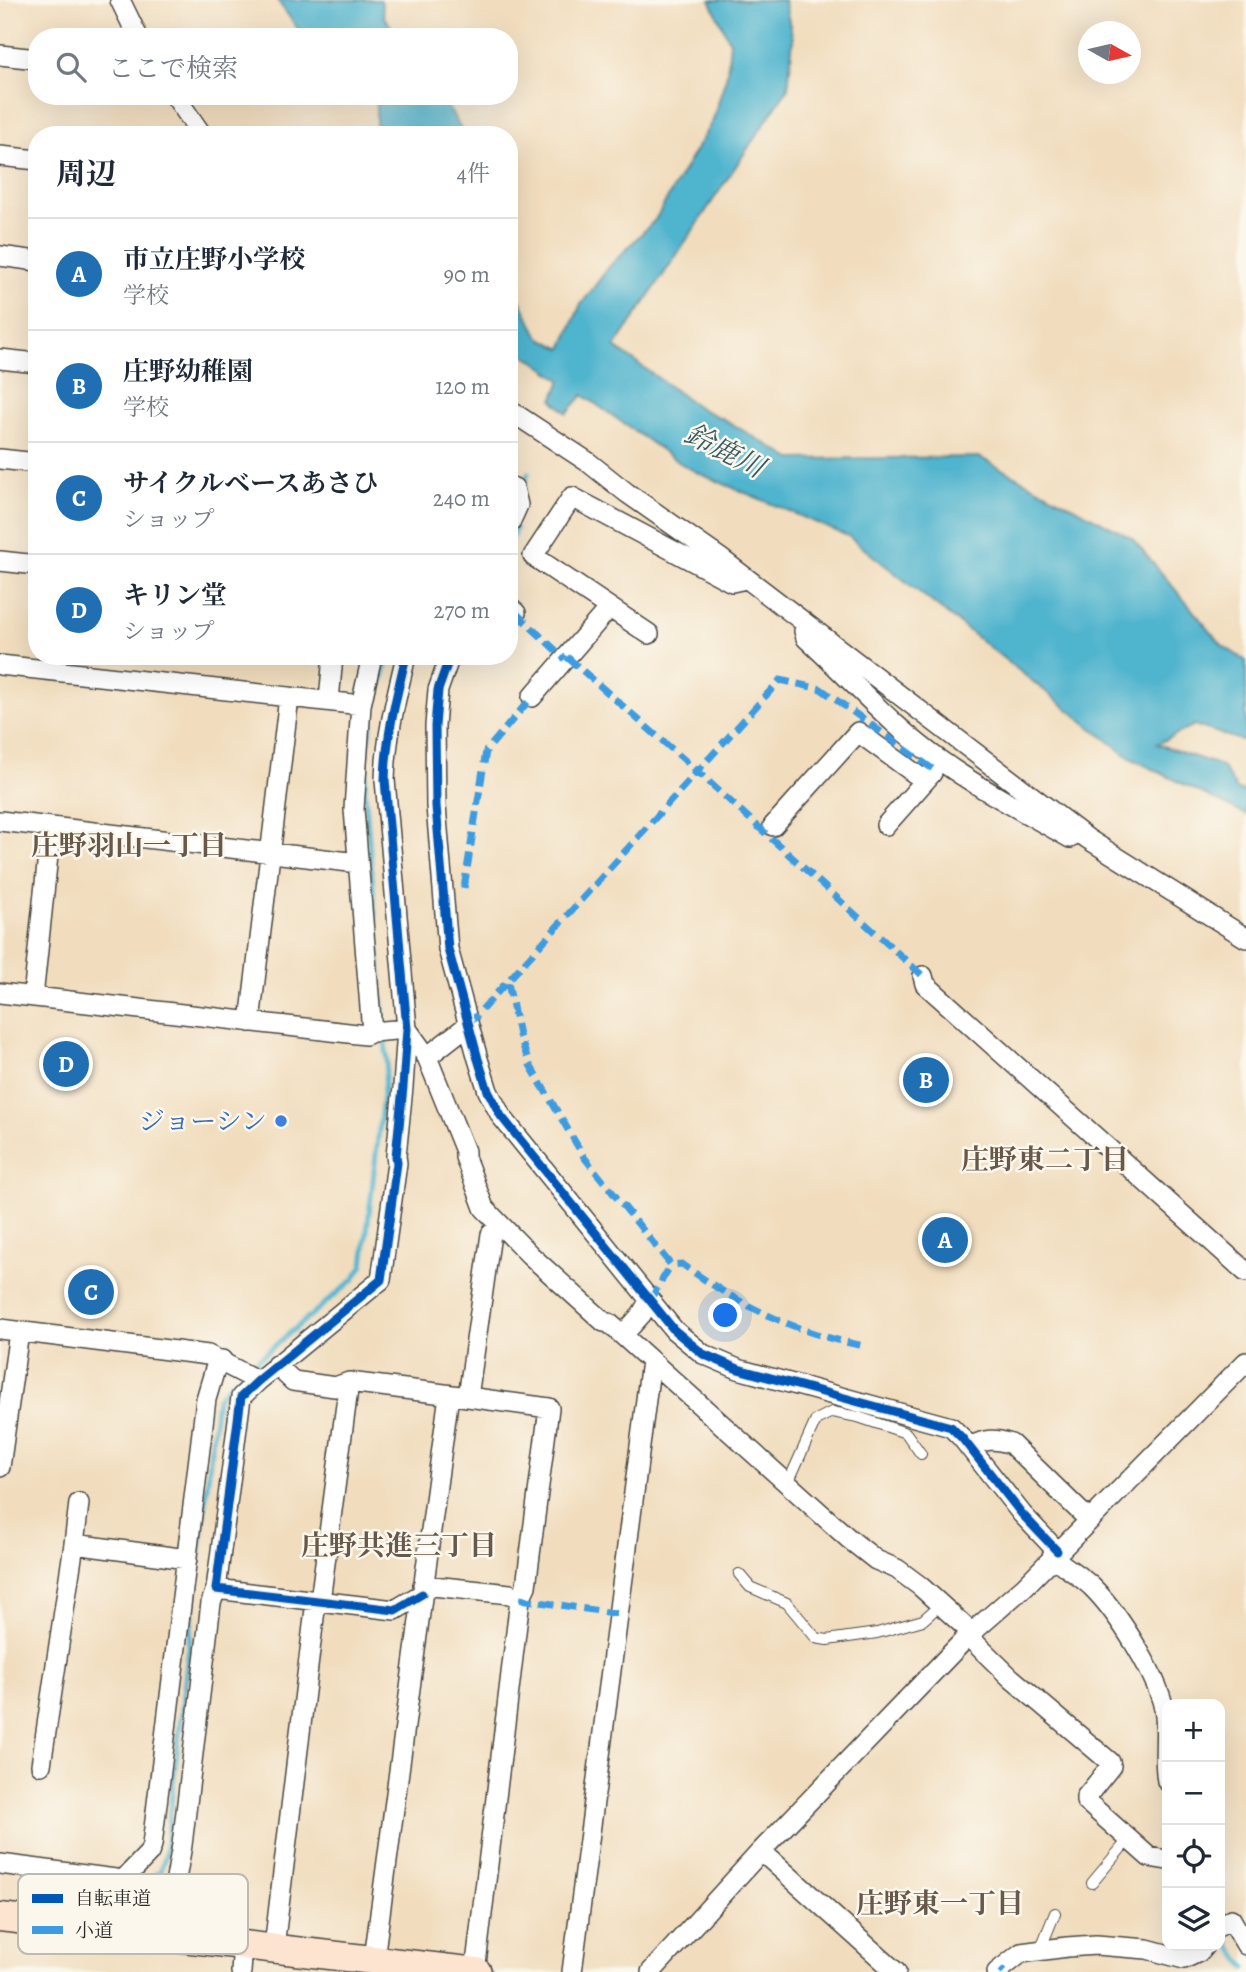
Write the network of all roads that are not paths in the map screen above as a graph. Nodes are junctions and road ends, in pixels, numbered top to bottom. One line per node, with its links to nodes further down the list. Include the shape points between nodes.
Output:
1 (121, 0): 2 (street)
2 (134, 28)
3 (0, 55): 4 (street)
4 (28, 58)
5 (181, 105): 6 (street)
6 (196, 126)
7 (0, 156): 8 (street)
8 (28, 159)
9 (0, 256): 10 (street)
10 (28, 260)
11 (0, 359): 12 (street)
12 (28, 362)
13 (518, 416): 18 (street)
14 (0, 458): 15 (street)
15 (28, 462)
16 (0, 561): 17 (street)
17 (28, 564)
18 (746, 579): 19 (street, via 732,582 572,497 533,556); 20 (street)
19 (609, 608): 21 (street); 28 (street)
20 (803, 621): 31 (street, via 806,638 901,730); 37 (street)
21 (649, 634)
22 (0, 664): 27 (street)
23 (331, 665): 29 (street)
24 (370, 665): 30 (street)
25 (404, 665): 47 (street, via 393,705 385,780)
26 (447, 665): 46 (street, via 436,714 436,806 449,949)
27 (289, 697): 29 (street); 38 (street)
28 (532, 697)
29 (329, 701): 30 (street)
30 (361, 705): 39 (street, via 354,789)
31 (942, 762): 32 (street); 37 (street, via 1071,839)
32 (925, 781): 34 (street); 36 (street, via 858,732)
33 (0, 821): 35 (street)
34 (886, 825)
35 (51, 827): 38 (street); 44 (street)
36 (773, 827)
37 (1088, 839): 40 (street)
38 (270, 853): 39 (street); 45 (street)
39 (358, 863): 48 (street)
40 (1240, 935): 41 (street, via 1240,946)
41 (1246, 950)
42 (923, 976): 51 (street, via 925,984)
43 (0, 993): 44 (street)
44 (33, 997): 45 (street)
45 (250, 1022): 48 (street)
46 (468, 1025): 49 (street); 52 (street, via 488,1091 501,1116)
47 (404, 1029): 48 (street); 49 (street); 58 (street, via 397,1163 381,1280)
48 (372, 1032)
49 (427, 1057): 54 (street, via 484,1208)
50 (491, 1234): 61 (street)
51 (1246, 1272)
52 (650, 1300): 54 (street); 62 (street, via 674,1330 703,1354 738,1369 951,1427)
53 (10, 1330): 55 (street); 64 (street)
54 (622, 1335): 56 (street)
55 (222, 1360): 59 (street); 70 (street, via 206,1399)
56 (650, 1361): 65 (street); 102 (street)
57 (1246, 1362): 67 (street)
58 (276, 1365): 59 (street); 60 (street, via 293,1381 335,1387)
59 (258, 1381): 72 (street, via 241,1397)
60 (349, 1382): 61 (street); 75 (street)
61 (459, 1396): 73 (street); 74 (street, via 549,1408 526,1586)
62 (977, 1443): 67 (street, via 995,1438 1012,1444); 69 (street, via 1022,1514)
63 (921, 1454): 65 (lane, via 906,1433 832,1412 816,1420)
64 (0, 1467)
65 (789, 1483): 76 (street, via 876,1560 897,1569)
66 (79, 1503): 68 (street)
67 (1088, 1520): 69 (street)
68 (74, 1544): 70 (street); 80 (street)
69 (1058, 1550): 78 (street); 79 (street, via 1120,1620 1161,1693)
70 (187, 1559): 77 (street)
71 (739, 1574): 76 (lane, via 750,1587 787,1603 816,1638 827,1640 923,1620)
72 (216, 1589): 75 (street); 77 (street)
73 (423, 1589): 74 (street, via 510,1594); 75 (street, via 395,1610); 99 (street)
74 (520, 1599): 101 (street)
75 (318, 1601): 95 (street)
76 (941, 1604): 78 (street)
77 (194, 1630): 86 (street, via 152,1845); 87 (street)
78 (970, 1634): 81 (street, via 1011,1678 1110,1762 1086,1801); 82 (street)
79 (1165, 1762)
80 (41, 1765)
81 (1128, 1840): 83 (street, via 1149,1857); 88 (lane)
82 (761, 1851): 103 (street); 104 (street)
83 (1162, 1859)
84 (0, 1864): 85 (street)
85 (77, 1874)
86 (129, 1874)
87 (177, 1874)
88 (1092, 1883)
89 (1055, 1913): 96 (lane)
90 (0, 1917): 91 (street)
91 (18, 1919)
92 (1227, 1922): 94 (street)
93 (248, 1944): 95 (street)
94 (1246, 1945)
95 (274, 1947): 99 (street)
96 (1040, 1950): 97 (street, via 1096,1945 1147,1949 1184,1959); 105 (street, via 1021,1953)
97 (1200, 1951)
98 (242, 1954): 100 (street)
99 (374, 1959): 101 (street)
100 (241, 1972)
101 (476, 1972)
102 (572, 1972)
103 (651, 1972)
104 (896, 1972)
105 (997, 1972)

